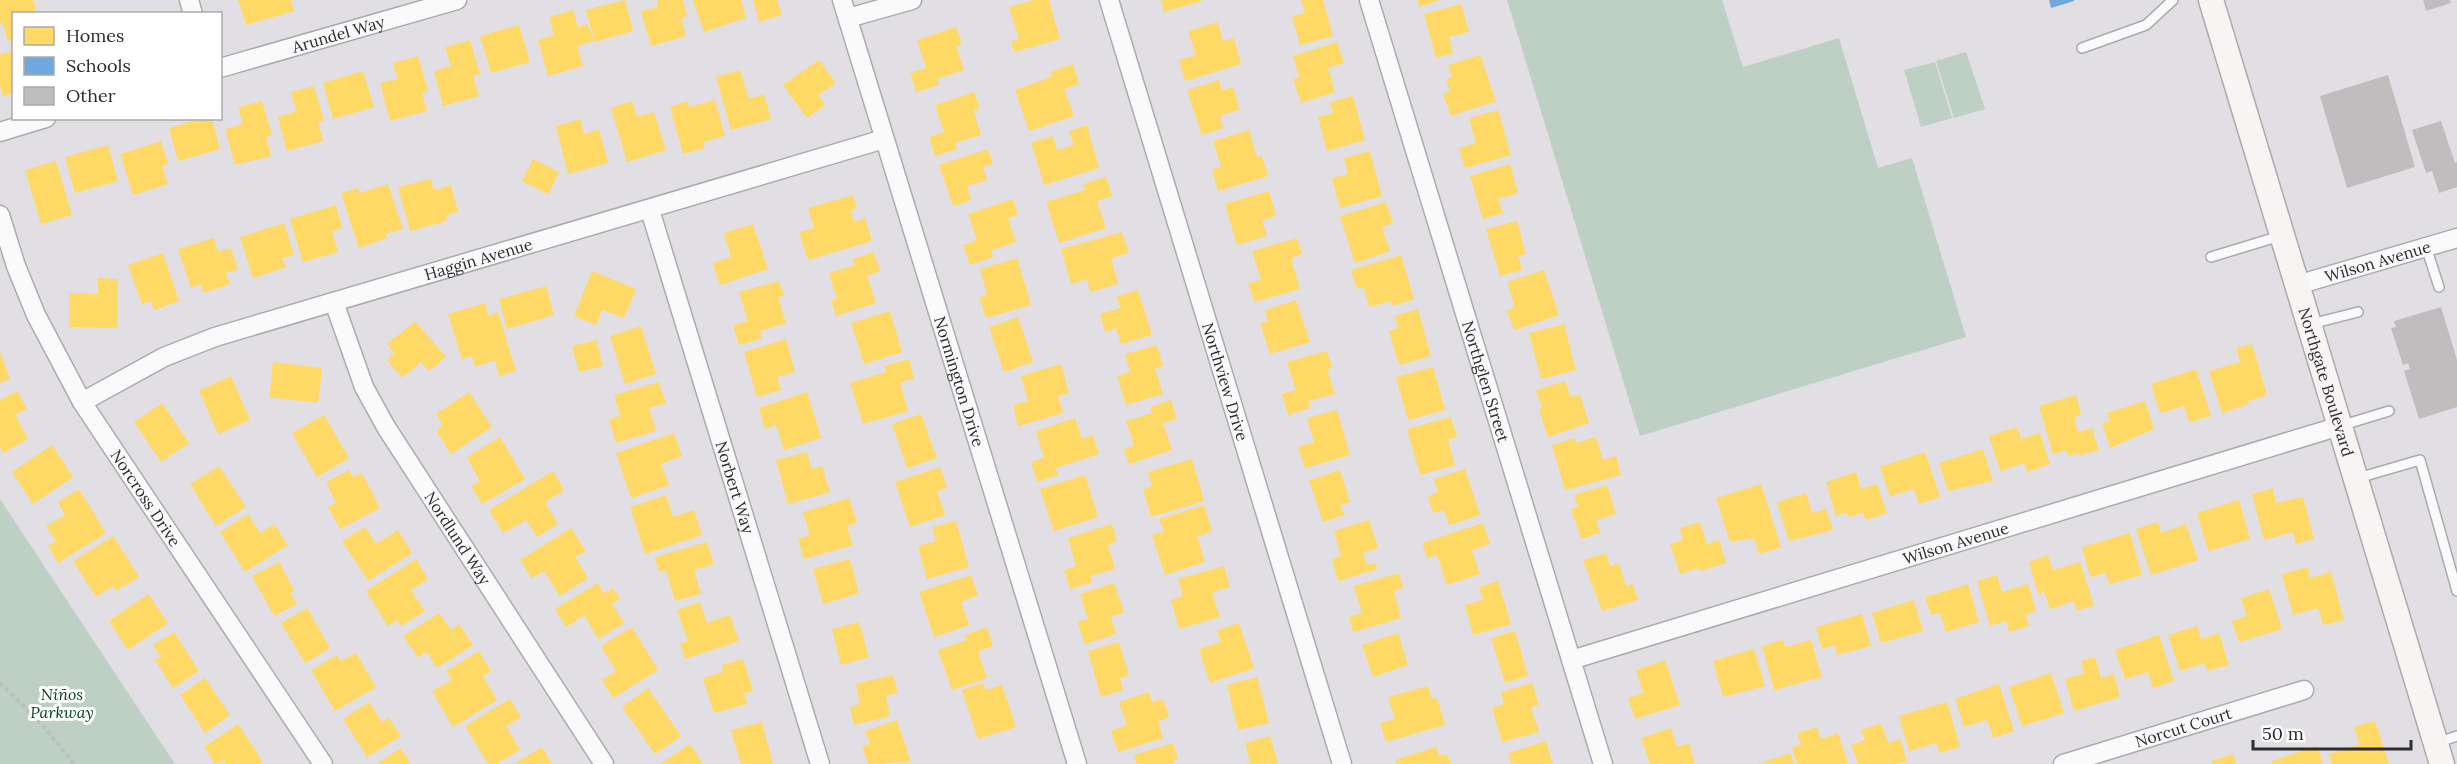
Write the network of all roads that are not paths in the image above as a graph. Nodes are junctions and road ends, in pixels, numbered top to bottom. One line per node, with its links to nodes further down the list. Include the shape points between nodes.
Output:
1 (842, 0): 8 (street, Normington Drive)
2 (912, 0): 8 (street)
3 (1109, 0): 38 (street, Northview Drive)
4 (1369, 0): 30 (street, Northglen Street)
5 (2173, 0): 9 (lane, via 2146,25)
6 (2211, 0): 16 (main road, Northgate Boulevard)
7 (451, 1): 10 (street, Arundel Way)
8 (848, 18): 13 (street, Normington Drive)
9 (2082, 48)
10 (222, 67)
11 (39, 120): 12 (street)
12 (0, 132)
13 (884, 139): 14 (street, Haggin Avenue); 37 (street, Normington Drive)
14 (650, 210): 22 (street, Haggin Avenue); 36 (street, Norbert Way)
15 (0, 215): 25 (street, Norcross Drive, via 36,315)
16 (2282, 235): 19 (lane); 20 (main road, Northgate Boulevard)
17 (2457, 238): 18 (street, Wilson Avenue)
18 (2426, 247): 20 (street, Wilson Avenue); 21 (lane)
19 (2211, 257)
20 (2297, 285): 24 (main road, Northgate Boulevard)
21 (2439, 287)
22 (334, 302): 25 (street, Haggin Avenue, via 215,337 164,357); 35 (street, Nordlund Way, via 364,387 386,427)
23 (2358, 312): 24 (lane)
24 (2309, 325): 27 (main road, Northgate Boulevard)
25 (82, 402): 34 (street, Norcross Drive)
26 (2389, 411): 27 (lane)
27 (2340, 426): 28 (main road, Northgate Boulevard); 30 (street, Wilson Avenue)
28 (2356, 479): 29 (lane, via 2420,460); 32 (main road, Northgate Boulevard)
29 (2457, 591)
30 (1571, 660): 39 (street, Northglen Street)
31 (2304, 690): 33 (street, Norcut Court)
32 (2445, 748)
33 (2118, 756): 40 (street, Norcut Court)
34 (323, 764)
35 (604, 764)
36 (820, 764)
37 (1077, 764)
38 (1342, 764)
39 (1603, 764)
40 (2062, 764)

